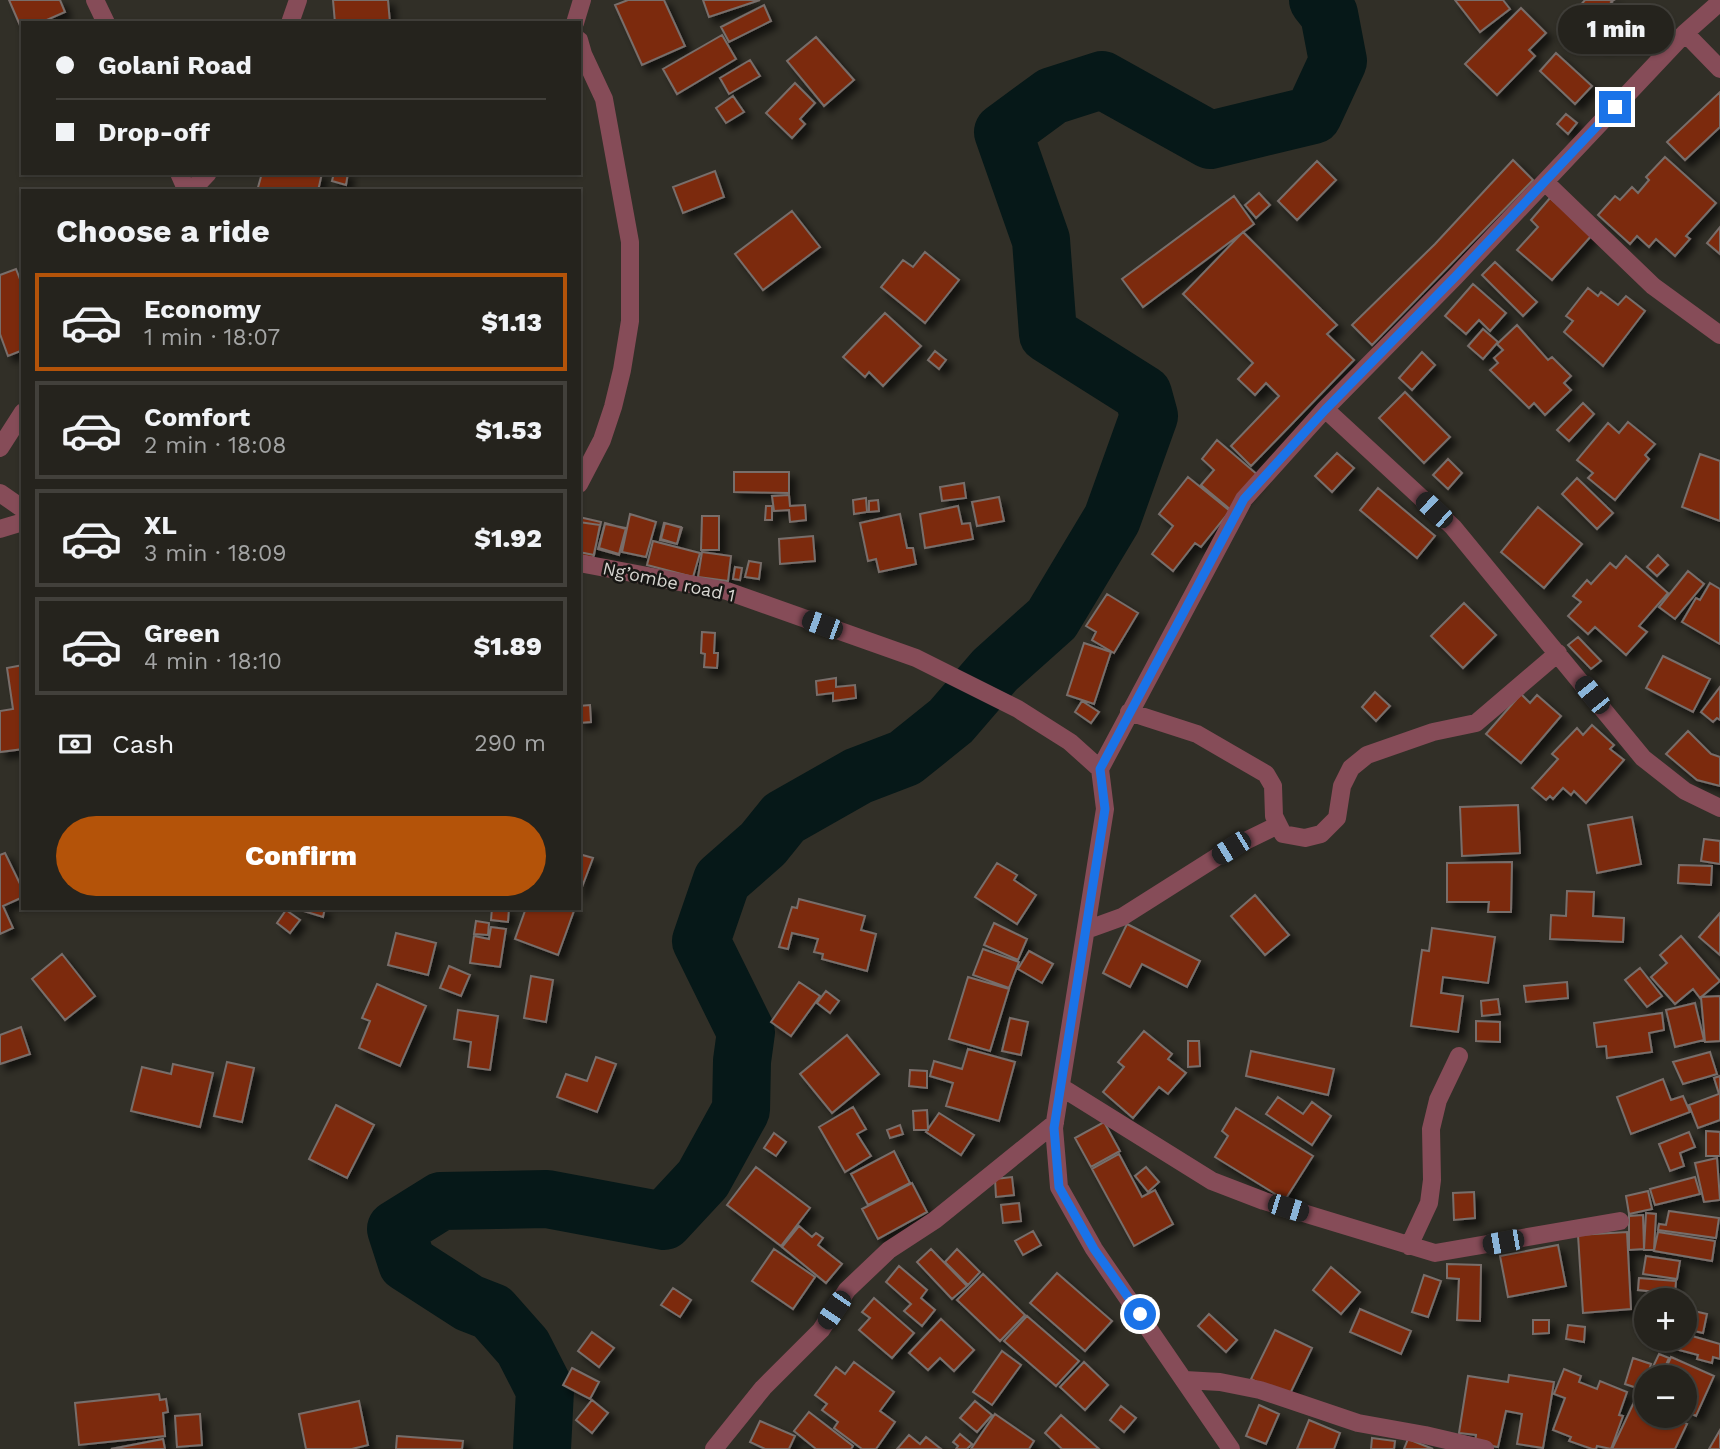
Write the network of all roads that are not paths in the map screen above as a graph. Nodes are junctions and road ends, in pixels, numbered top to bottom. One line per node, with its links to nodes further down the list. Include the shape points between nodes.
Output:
1 (95, 0): 5 (street)
2 (298, 0): 6 (street)
3 (582, 0): 7 (street)
4 (1720, 2): 8 (street)
5 (105, 21)
6 (291, 21)
7 (576, 21)
8 (1685, 33): 10 (street); 12 (street)
9 (581, 47): 18 (street, via 604,99 630,242 630,321 613,407)
10 (1720, 69)
11 (206, 175): 13 (street)
12 (1545, 182): 14 (street, via 1653,286); 15 (street)
13 (191, 189)
14 (1720, 335)
15 (1325, 410): 24 (street, via 1453,527); 25 (street, via 1244,499)
16 (21, 415): 17 (street)
17 (0, 448)
18 (581, 481)
19 (0, 494): 20 (street)
20 (21, 508)
21 (21, 523): 22 (street)
22 (0, 529)
23 (581, 563): 26 (street, Ng’ombe road 1, via 727,591 916,658 1017,709 1070,742)
24 (1558, 653): 27 (street, via 1643,758 1685,791); 28 (street, via 1476,723 1367,755 1351,768 1342,786 1337,818 1321,834 1305,838 1283,834)
25 (1129, 712): 26 (street); 28 (street, via 1197,734 1266,774 1273,786)
26 (1100, 769): 29 (street, via 1105,809)
27 (1720, 808)
28 (1278, 825): 29 (street, via 1231,848 1122,917)
29 (1086, 930): 31 (street)
30 (1459, 1056): 34 (street, via 1438,1100 1431,1129 1429,1203)
31 (1061, 1087): 32 (street); 34 (street, via 1212,1181)
32 (1055, 1123): 35 (street, via 1059,1187 1094,1249); 36 (street, via 935,1220 889,1250 848,1290 821,1330 762,1388)
33 (1620, 1221): 34 (street, via 1436,1253)
34 (1409, 1245)
35 (1185, 1380): 37 (street); 38 (street, via 1260,1390 1357,1423)
36 (714, 1449)
37 (1231, 1449)
38 (1485, 1449)

